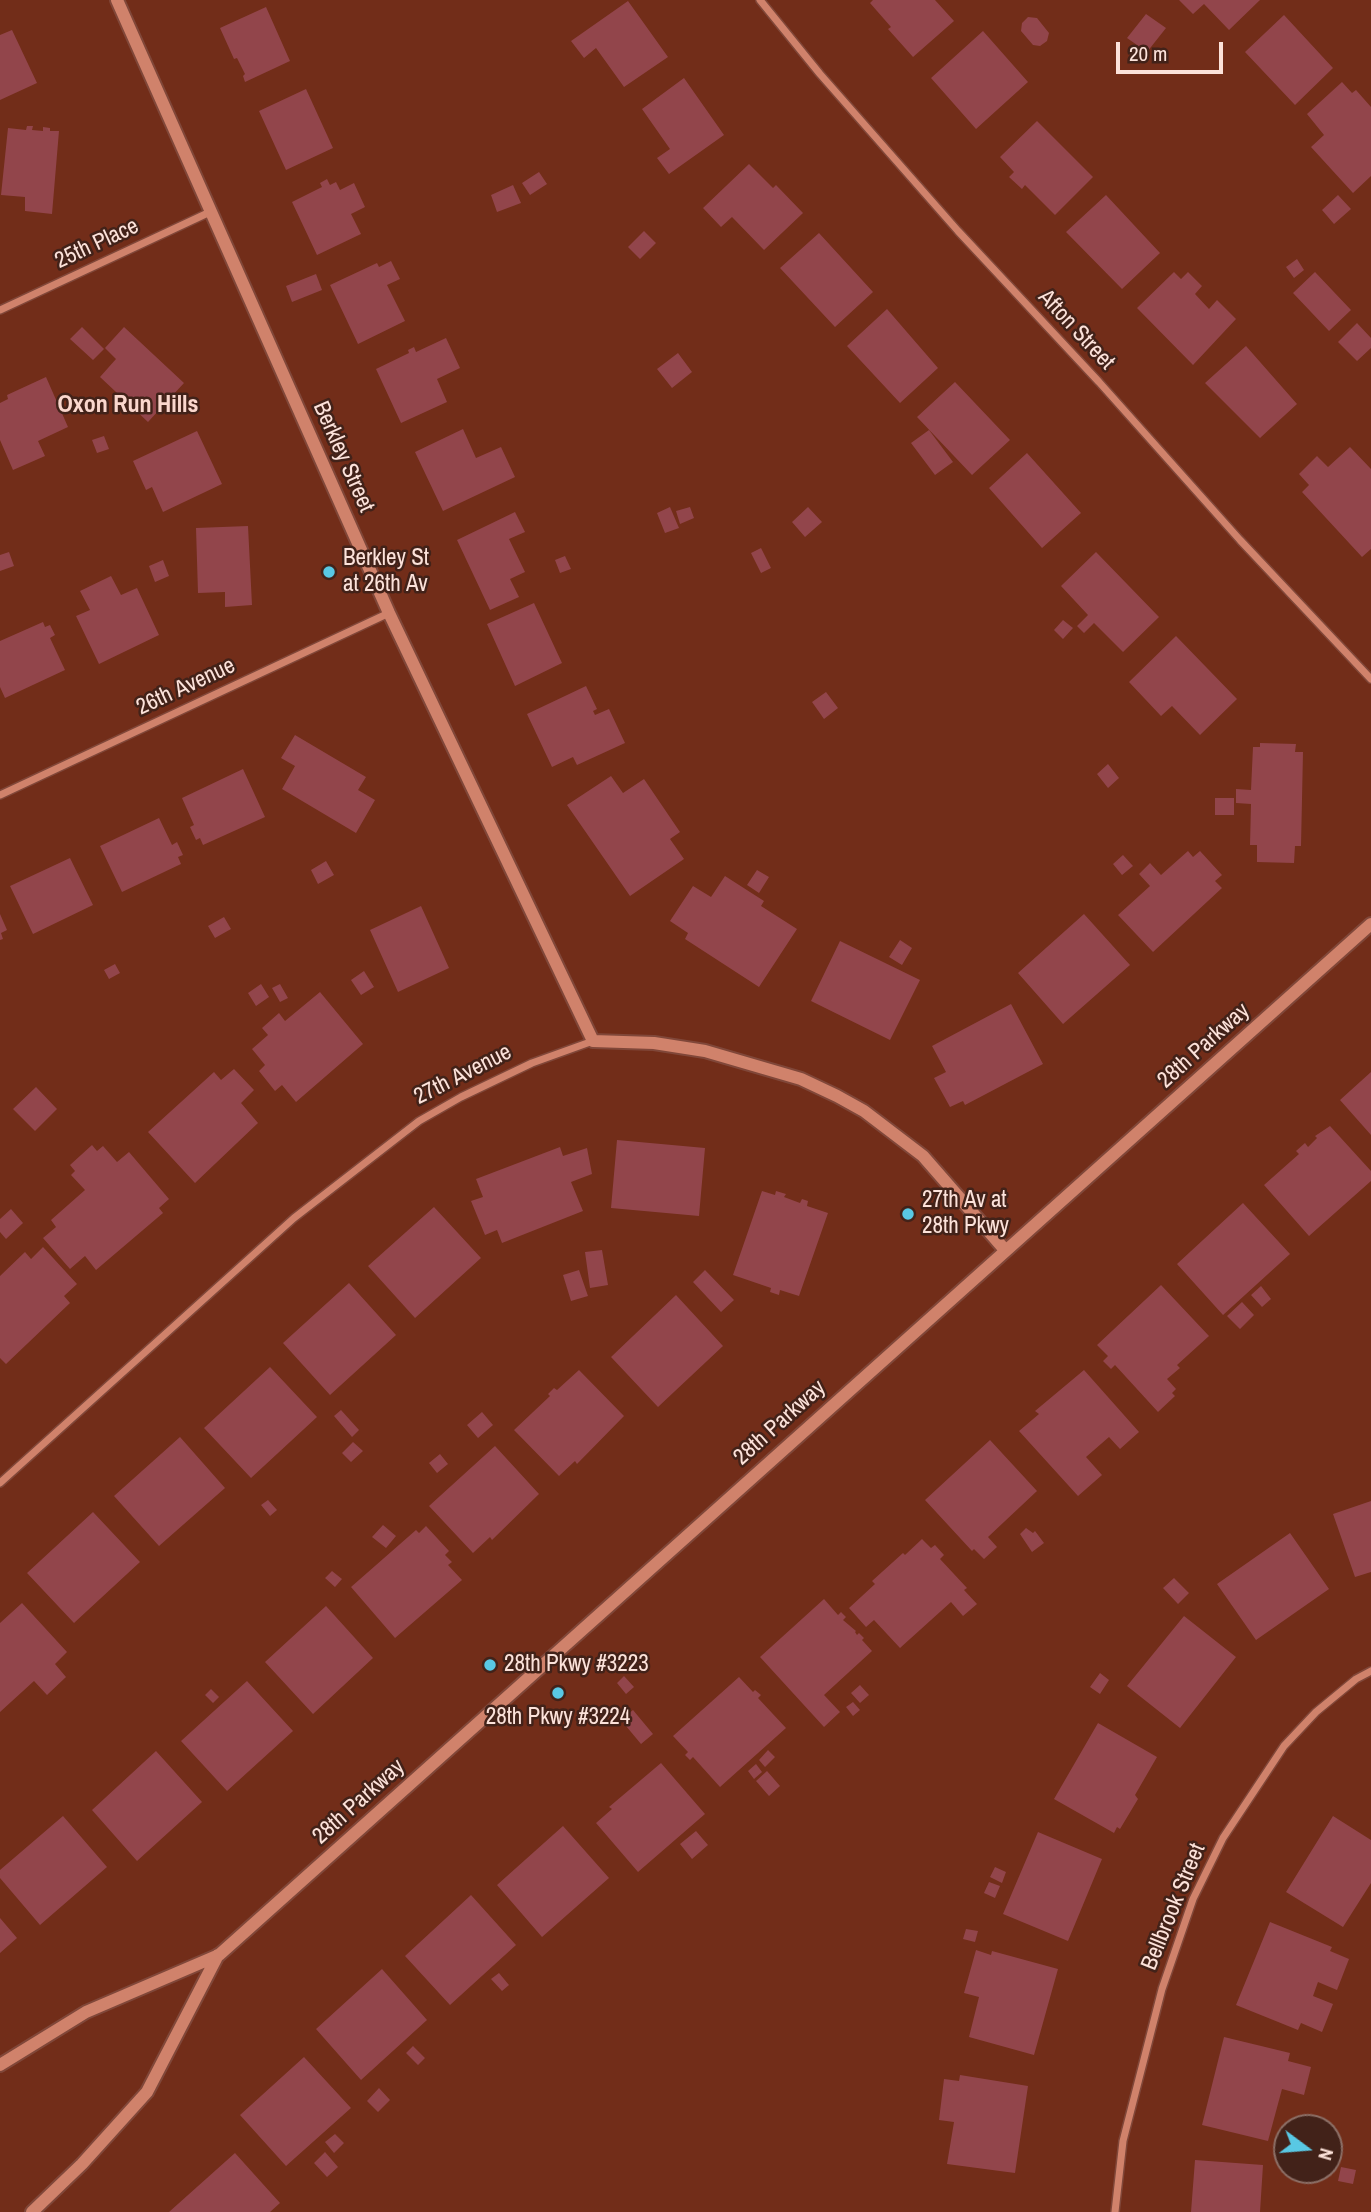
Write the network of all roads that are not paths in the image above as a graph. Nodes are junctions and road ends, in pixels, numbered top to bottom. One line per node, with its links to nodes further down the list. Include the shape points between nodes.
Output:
1 (117, 0): 3 (street, Berkley Street)
2 (760, 0): 6 (street, Afton Street, via 958,231)
3 (210, 212): 4 (street, 25th Place); 5 (street, Berkley Street)
4 (0, 310)
5 (389, 613): 7 (street, 26th Avenue); 9 (street, Berkley Street)
6 (1371, 679)
7 (0, 795)
8 (1371, 924): 10 (street, 28th Parkway)
9 (593, 1041): 10 (street, 27th Avenue, via 705,1051 800,1079 837,1096 923,1156); 11 (street, 27th Avenue, via 533,1063 419,1121 294,1218)
10 (1005, 1250): 13 (street, 28th Parkway)
11 (0, 1483)
12 (1371, 1671): 16 (street, Bellbrook Street, via 1316,1712 1284,1746 1223,1838 1193,1899 1162,1989 1123,2141)
13 (219, 1955): 14 (street, 28th Parkway, via 86,2012); 15 (street, 28th Parkway, via 147,2092)
14 (0, 2065)
15 (32, 2212)
16 (1115, 2212)

